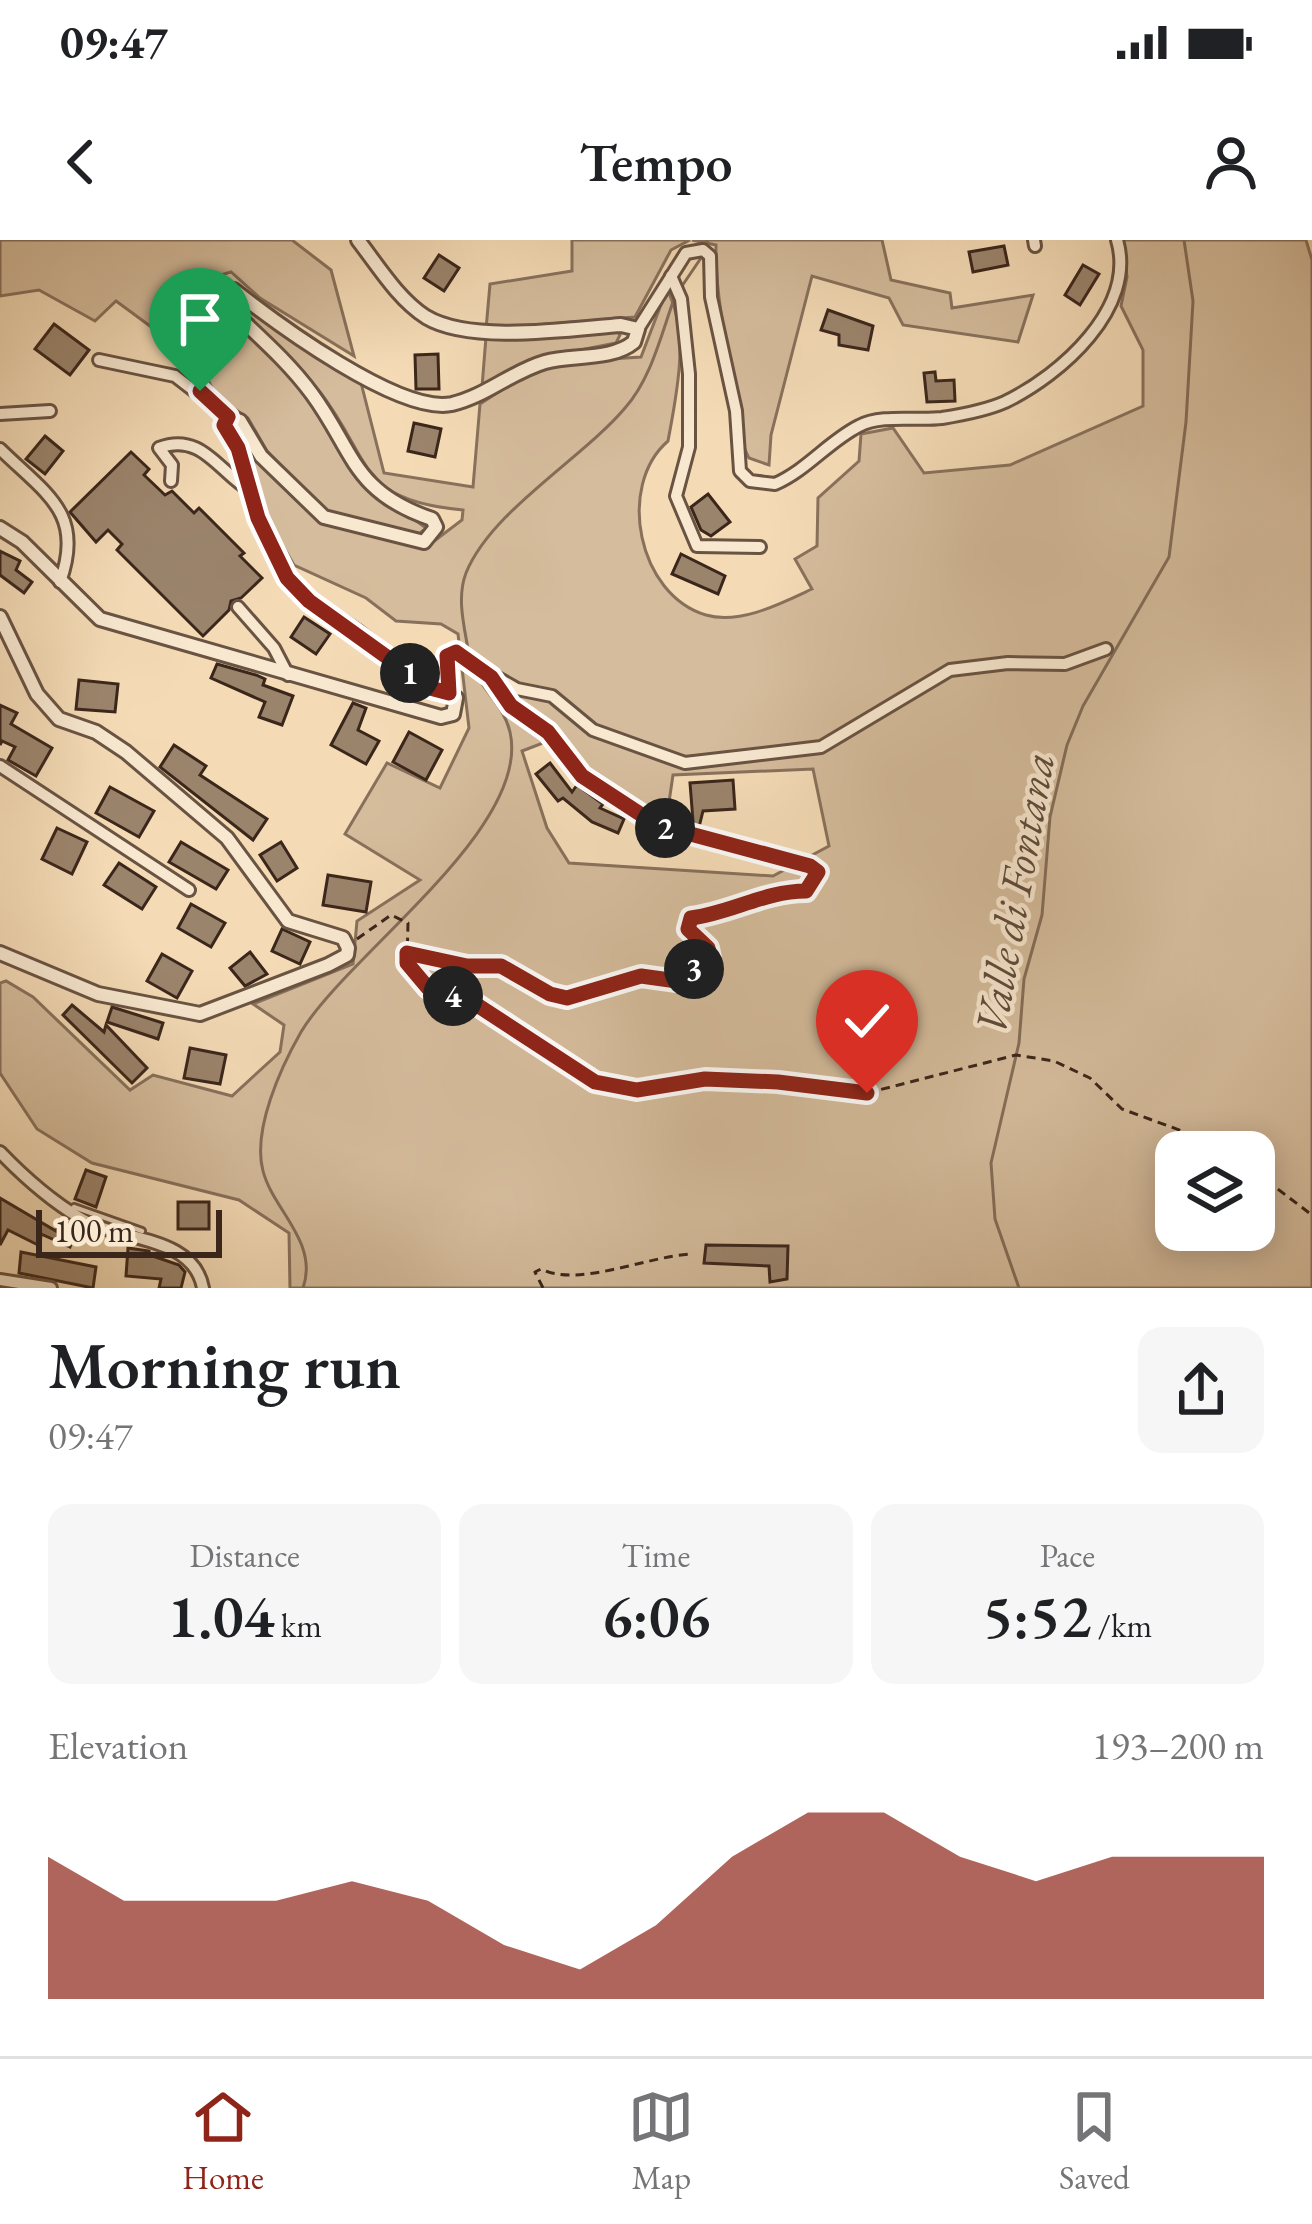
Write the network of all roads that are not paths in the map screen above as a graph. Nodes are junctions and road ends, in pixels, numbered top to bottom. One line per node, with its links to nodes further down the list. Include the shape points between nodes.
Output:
1 (358, 240): 4 (street, via 404,299 446,326)
2 (1117, 240): 3 (street, via 1121,277 1113,305 1052,369 1004,402 943,418 863,423 776,484 750,481 740,471 710,256 686,253)
3 (671, 276): 4 (street); 13 (street, via 689,374 689,447 676,496 697,546)
4 (638, 328): 8 (street, via 618,352 542,363 441,406 382,386 234,290 223,293 314,397 356,472 435,521 435,534 424,542 324,517)
5 (99, 360): 8 (street, via 175,376)
6 (50, 411): 7 (street)
7 (0, 414)
8 (228, 417): 11 (street, via 224,425)
9 (0, 449): 14 (street, via 70,526)
10 (171, 481): 11 (street, via 172,465 159,448 188,445 220,461)
11 (250, 491): 20 (street, via 277,562 299,592 418,680)
12 (0, 528): 14 (street)
13 (760, 547)
14 (60, 583): 19 (street, via 100,620)
15 (238, 607): 19 (street)
16 (1, 622): 24 (street, via 58,719 126,752 226,838 288,921 343,938 348,948 342,958 200,1014 98,994)
17 (1106, 649): 18 (street, via 1065,664 950,670 821,747 685,764 593,730 552,695)
18 (485, 674): 20 (street, via 449,652); 22 (street, via 582,776 622,806 657,825)
19 (288, 675): 20 (street, via 441,717 457,709)
20 (449, 693)
21 (0, 766): 23 (street)
22 (768, 856)
23 (189, 890)
24 (0, 952)
25 (0, 1152): 26 (street)
26 (70, 1210): 27 (lane); 30 (street, via 173,1249 193,1262)
27 (142, 1232)
28 (0, 1280): 29 (street)
29 (51, 1288)
30 (203, 1288)

